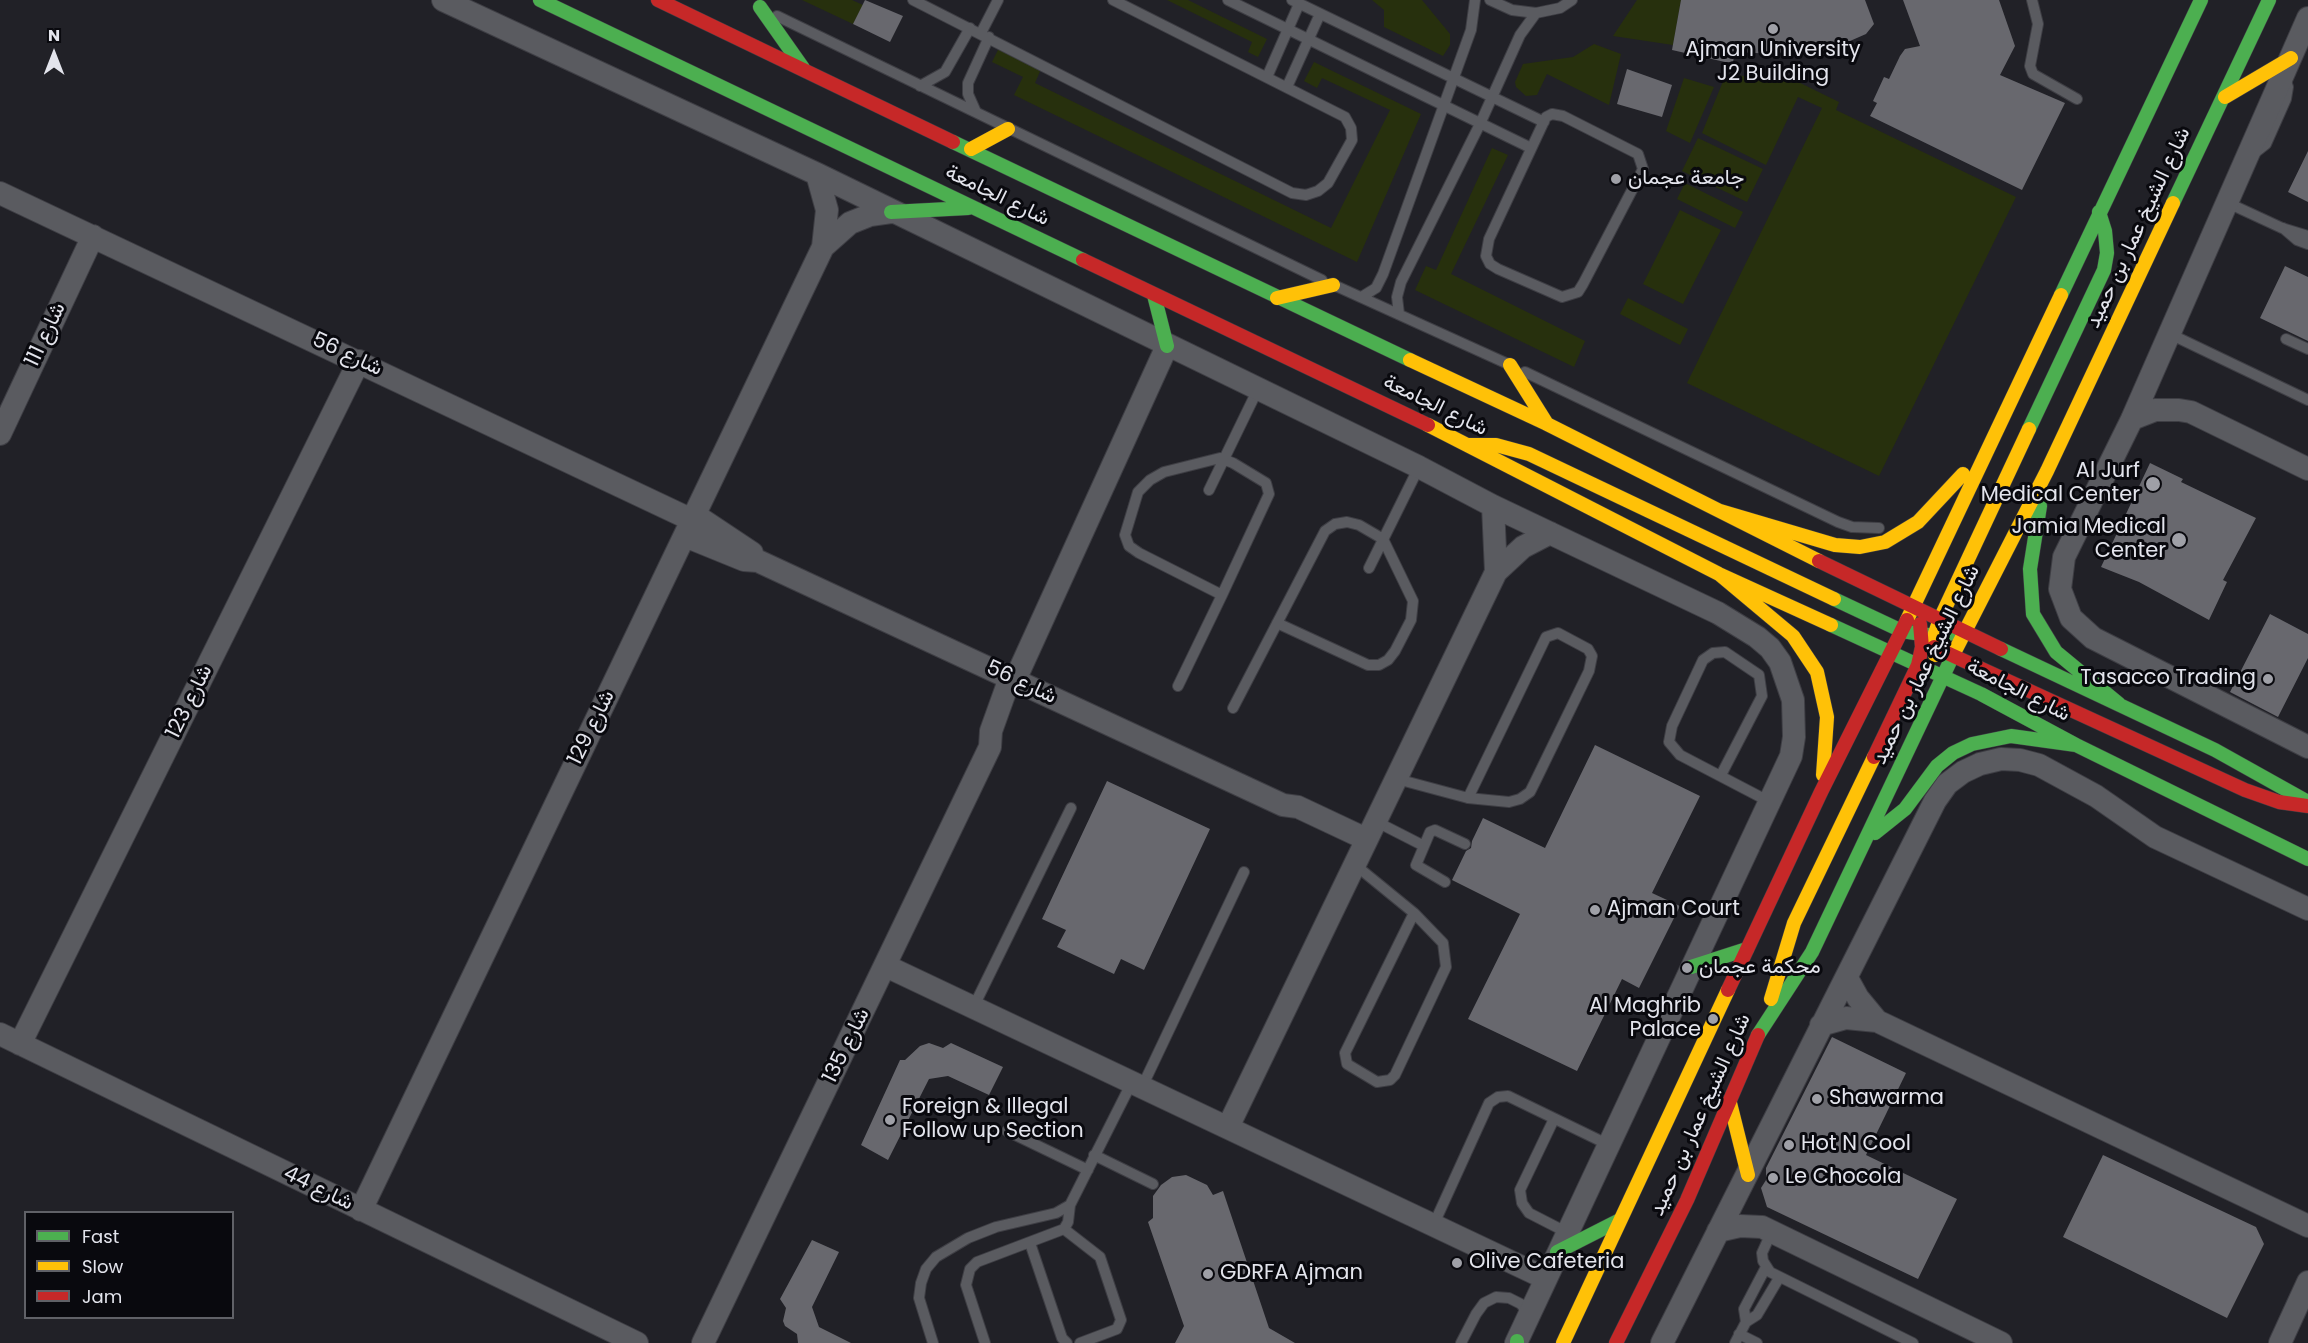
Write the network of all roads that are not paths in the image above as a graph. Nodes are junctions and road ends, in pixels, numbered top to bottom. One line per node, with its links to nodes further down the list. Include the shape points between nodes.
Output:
1 (443, 0): 39 (street)
2 (540, 0): 42 (main road, شارع الجامعة)
3 (658, 0): 24 (main road, شارع الجامعة)
4 (913, 0): 19 (lane)
5 (998, 0): 21 (lane)
6 (1113, 0): 25 (lane)
7 (1228, 0): 20 (lane)
8 (1475, 0): 26 (lane, via 1470,30)
9 (1490, 0): 16 (lane, via 1512,10)
10 (1572, 0): 16 (lane, via 1560,8)
11 (2032, 0): 31 (lane, via 2038,24 2030,66 2033,74)
12 (2201, 0): 44 (main road, شارع الشيخ عمار بن حميد)
13 (2269, 0): 29 (main road, شارع الشيخ عمار بن حميد)
14 (1296, 2): 17 (lane); 20 (lane)
15 (756, 5): 24 (main road); 27 (lane)
16 (1536, 13): 30 (lane, via 1520,35)
17 (1320, 14): 22 (lane); 26 (lane)
18 (2308, 18): 23 (street)
19 (970, 28): 21 (lane); 27 (lane, via 945,72)
20 (1288, 29): 22 (lane); 25 (lane)
21 (985, 35): 28 (lane, via 1292,193 1305,195 1318,191 1336,172 1352,140 1351,128 1345,117); 33 (lane, via 968,83)
22 (1308, 39): 28 (lane); 32 (lane)
23 (2288, 67): 29 (main road); 41 (street)
24 (804, 68): 38 (main road, شارع الجامعة)
25 (1267, 77): 28 (lane)
26 (1453, 78): 30 (lane); 32 (lane)
27 (920, 86): 33 (lane)
28 (1287, 87)
29 (2225, 97): 73 (main road, شارع الشيخ عمار بن حميد)
30 (1492, 98): 34 (lane); 35 (lane)
31 (2077, 99)
32 (1443, 106): 35 (lane); 50 (lane)
33 (976, 112): 36 (lane)
34 (1544, 122): 37 (lane); 37 (lane, via 1552,114 1563,116 1638,154 1642,161 1639,177 1584,284 1571,296 1554,294 1498,269 1485,256 1485,247)
35 (1480, 124): 37 (lane); 51 (lane)
36 (1008, 129): 38 (main road); 52 (lane)
37 (1531, 148)
38 (971, 150): 55 (main road, شارع الجامعة)
39 (817, 174): 43 (street); 49 (street, شارع 129, via 827,210)
40 (0, 193): 46 (street, شارع 56)
41 (2228, 203): 45 (lane); 57 (street)
42 (973, 208): 43 (main road); 53 (main road, شارع الجامعة)
43 (891, 212): 49 (street, شارع 129, via 850,223); 59 (street)
44 (2099, 212): 69 (main road, شارع الشيخ عمار بن حميد); 86 (main road, via 2107,254 2104,270)
45 (2282, 228): 47 (lane); 48 (lane)
46 (93, 236): 61 (street, شارع 56); 67 (street, شارع 111)
47 (2308, 236)
48 (2308, 244)
49 (823, 247): 78 (street, شارع 129)
50 (1389, 255): 51 (lane); 54 (lane, via 1380,281)
51 (1409, 266): 56 (lane, via 1399,289)
52 (1333, 285): 54 (lane); 55 (main road)
53 (1154, 295): 59 (main road); 68 (main road, شارع الجامعة)
54 (1363, 296): 56 (lane)
55 (1277, 298): 66 (main road, شارع الجامعة)
56 (1399, 314): 62 (lane)
57 (2170, 334): 64 (lane); 65 (street)
58 (2286, 339): 60 (lane)
59 (1167, 346): 63 (street); 95 (street, شارع 135)
60 (2308, 349)
61 (359, 361): 78 (street, شارع 56); 125 (street, شارع 123)
62 (1510, 365): 66 (main road); 77 (lane, via 1838,522 1866,529)
63 (1258, 390): 70 (lane); 71 (street)
64 (2308, 400)
65 (2132, 419): 72 (street, via 2167,409 2191,412); 100 (street, via 2064,557 2060,589 2071,618 2093,638)
66 (1547, 424): 76 (main road, شارع الجامعة)
67 (0, 434)
68 (1469, 445): 83 (main road, شارع الجامعة); 88 (main road, via 1496,445 1529,454)
69 (1986, 448): 77 (main road); 85 (main road, شارع الشيخ عمار بن حميد)
70 (1224, 459): 74 (lane); 84 (lane, via 1266,483 1269,494); 84 (lane, via 1164,472 1150,480 1138,492 1125,535 1129,546 1139,553)
71 (1419, 467): 75 (street); 80 (lane)
72 (2308, 470)
73 (2046, 471): 89 (main road, شارع الشيخ عمار بن حميد); 97 (main road, via 2030,569 2033,614 2056,652)
74 (1209, 490)
75 (1493, 506): 79 (street); 82 (street)
76 (1720, 511): 77 (main road, via 1835,545 1860,547 1885,542); 85 (main road, شارع الجامعة)
77 (1918, 522)
78 (691, 523): 95 (street, شارع 56, via 749,550 758,561); 137 (street, شارع 129)
79 (1550, 533): 82 (street, via 1523,547); 105 (street, via 1718,613 1770,648 1788,681 1795,718 1791,756)
80 (1383, 539): 81 (lane); 87 (lane, via 1347,522 1325,531); 87 (lane, via 1413,601 1414,611 1388,660 1368,665)
81 (1369, 568)
82 (1496, 572): 102 (street)
83 (1719, 574): 91 (main road, شارع الجامعة); 103 (main road, via 1793,636 1817,672 1827,717)
84 (1222, 595): 96 (lane)
85 (1912, 606): 86 (main road, شارع الجامعة); 88 (main road, شارع الشيخ عمار بن حميد); 90 (main road)
86 (1940, 619): 89 (main road, شارع الجامعة); 90 (main road)
87 (1277, 623): 98 (lane)
88 (1902, 630): 90 (main road); 91 (main road, شارع الشيخ عمار بن حميد)
89 (1966, 631): 90 (main road); 92 (main road, شارع الشيخ عمار بن حميد); 97 (main road, شارع الجامعة)
90 (1928, 641): 91 (main road); 92 (main road); 93 (main road); 94 (main road)
91 (1891, 652): 93 (main road, شارع الجامعة); 103 (main road, شارع الشيخ عمار بن حميد)
92 (1954, 654): 94 (main road, شارع الشيخ عمار بن حميد); 106 (main road, via 2245,790 2280,802)
93 (1918, 665): 94 (main road, شارع الجامعة); 123 (main road, via 1794,923)
94 (1942, 676): 99 (main road, شارع الجامعة); 108 (main road, شارع الشيخ عمار بن حميد)
95 (1017, 681): 109 (street, شارع 56, via 1282,806 1292,816); 118 (street, شارع 135, via 991,731 990,747)
96 (1178, 686)
97 (2119, 704): 106 (main road, شارع الجامعة, via 2215,750)
98 (1233, 708)
99 (2076, 745): 108 (main road, via 2011,736 1972,744 1937,766 1905,809); 112 (main road, شارع الجامعة)
100 (2308, 747)
101 (1721, 775): 101 (lane, via 1673,750 1668,734 1703,660 1713,653 1725,652 1759,675 1762,696); 105 (lane)
102 (1397, 779): 104 (lane); 109 (street)
103 (1821, 792): 117 (main road, شارع الشيخ عمار بن حميد)
104 (1468, 798): 104 (lane, via 1546,637 1558,633 1588,650 1592,656 1589,671 1530,792 1509,802)
105 (1770, 802): 119 (street)
106 (2308, 804)
107 (1071, 808): 121 (lane)
108 (1866, 839): 123 (main road, شارع الشيخ عمار بن حميد, via 1800,973)
109 (1364, 844): 111 (lane); 116 (lane); 129 (street)
110 (1465, 844): 111 (lane, via 1432,830)
111 (1424, 846): 114 (lane, via 1416,865)
112 (2308, 859)
113 (1244, 872): 126 (lane)
114 (1445, 882)
115 (2308, 909): 120 (street, via 2165,842 2096,796 2039,765 2001,759 1963,772 1947,784 1935,801)
116 (1414, 913): 116 (lane, via 1345,1053 1347,1064 1377,1082 1395,1075 1446,967 1443,942)
117 (1747, 949): 119 (main road); 138 (main road, شارع الشيخ عمار بن حميد)
118 (886, 966): 121 (street); 155 (street, شارع 135)
119 (1691, 967): 131 (street)
120 (1847, 978): 122 (street); 124 (street)
121 (973, 1009): 126 (street)
122 (1877, 1021): 124 (street, via 1846,1018); 140 (street)
123 (1763, 1024): 127 (main road, شارع الشيخ عمار بن حميد)
124 (1821, 1025): 135 (street)
125 (10, 1039): 137 (street, شارع 44)
126 (1137, 1085): 129 (street); 132 (lane)
127 (1730, 1103): 135 (main road); 162 (main road, شارع الشيخ عمار بن حميد)
128 (1554, 1119): 131 (lane); 139 (lane, via 1509,1096 1489,1103); 144 (lane, via 1520,1190 1529,1213)
129 (1228, 1127): 139 (street)
130 (1007, 1131): 133 (lane)
131 (1607, 1144): 144 (street)
132 (1094, 1155): 133 (lane); 134 (lane)
133 (1088, 1170): 136 (lane)
134 (1153, 1184)
135 (1744, 1184): 142 (street, via 1748,1211); 143 (street)
136 (1070, 1205): 141 (lane, via 1071,1214); 156 (lane, via 1056,1213 996,1227 936,1257 926,1269 919,1298)
137 (361, 1210): 154 (street, شارع 44)
138 (1618, 1221): 144 (main road); 161 (main road, شارع الشيخ عمار بن حميد)
139 (1433, 1226): 147 (street)
140 (2308, 1226)
141 (1064, 1229): 145 (lane); 159 (lane, via 1100,1257 1121,1320 1117,1329)
142 (1767, 1229): 143 (street, via 1740,1226); 146 (lane, via 1762,1253); 166 (street)
143 (1718, 1231): 163 (street)
144 (1561, 1242): 147 (street)
145 (1030, 1243): 157 (lane, via 977,1262 967,1277 966,1286); 158 (lane)
146 (1766, 1267): 148 (lane); 151 (lane, via 1744,1309)
147 (1545, 1278): 150 (street)
148 (1779, 1278): 151 (lane, via 1757,1315); 165 (lane)
149 (2308, 1282): 167 (street)
150 (1529, 1315): 153 (street); 160 (lane, via 1521,1304 1496,1297 1484,1303)
151 (1746, 1322): 152 (lane)
152 (1737, 1339): 164 (lane)
153 (1517, 1342)
154 (637, 1343)
155 (703, 1343)
156 (933, 1343)
157 (985, 1343)
158 (1067, 1343)
159 (1080, 1343)
160 (1461, 1343)
161 (1563, 1343)
162 (1616, 1343)
163 (1662, 1343)
164 (1757, 1343)
165 (1913, 1343)
166 (2001, 1343)
167 (2280, 1343)

